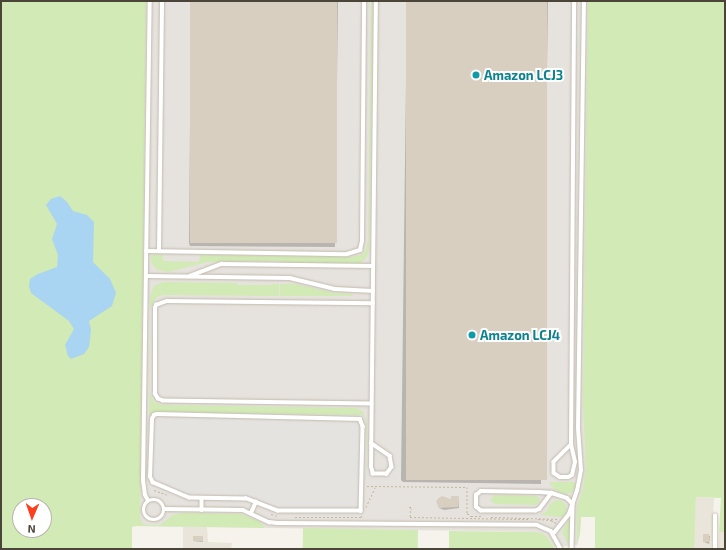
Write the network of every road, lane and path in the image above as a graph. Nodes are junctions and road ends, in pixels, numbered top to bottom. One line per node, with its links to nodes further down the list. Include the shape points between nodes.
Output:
1 (150, 1): 7 (lane)
2 (162, 1): 8 (lane)
3 (364, 1): 8 (lane, via 360,250 347,254)
4 (376, 1): 9 (lane)
5 (574, 1): 16 (lane)
6 (584, 1): 22 (lane, via 578,428 581,471)
7 (146, 251): 8 (lane); 10 (lane)
8 (159, 251)
9 (373, 266): 11 (lane, via 222,264); 12 (lane)
10 (146, 276): 11 (lane); 20 (lane, via 143,481)
11 (187, 277): 12 (lane, via 290,278 335,289)
12 (373, 291): 13 (lane)
13 (373, 303): 14 (lane); 14 (lane, via 167,301 156,304 155,308 155,394 158,399)
14 (371, 404): 15 (lane)
15 (371, 443): 15 (lane, via 371,471 377,475 387,474 392,467 390,456)
16 (571, 445): 16 (lane, via 553,464 554,473 560,478 568,477 574,470)
17 (362, 486): 19 (lane, via 363,426 360,418 154,415 153,483 189,498); 21 (lane, via 360,512 278,511); 27 (path, via 467,487 467,513 470,516 552,518)
18 (552, 493): 18 (lane, via 540,510 536,511 481,511 476,506 476,495 481,490); 22 (lane, via 567,498)
19 (202, 499): 21 (lane, via 246,499); 24 (lane)
20 (148, 501): 23 (lane, via 158,500); 23 (lane, via 144,509 148,518 159,519 164,514)
21 (256, 502): 25 (lane)
22 (573, 504): 27 (lane); 30 (lane)
23 (164, 509): 24 (lane)
24 (202, 510): 25 (lane, via 243,510)
25 (251, 513): 28 (lane, via 272,523 537,525)
26 (715, 516): 31 (lane)
27 (564, 521): 28 (lane)
28 (554, 534): 29 (lane)
29 (561, 549)
30 (572, 549)
31 (715, 549)

